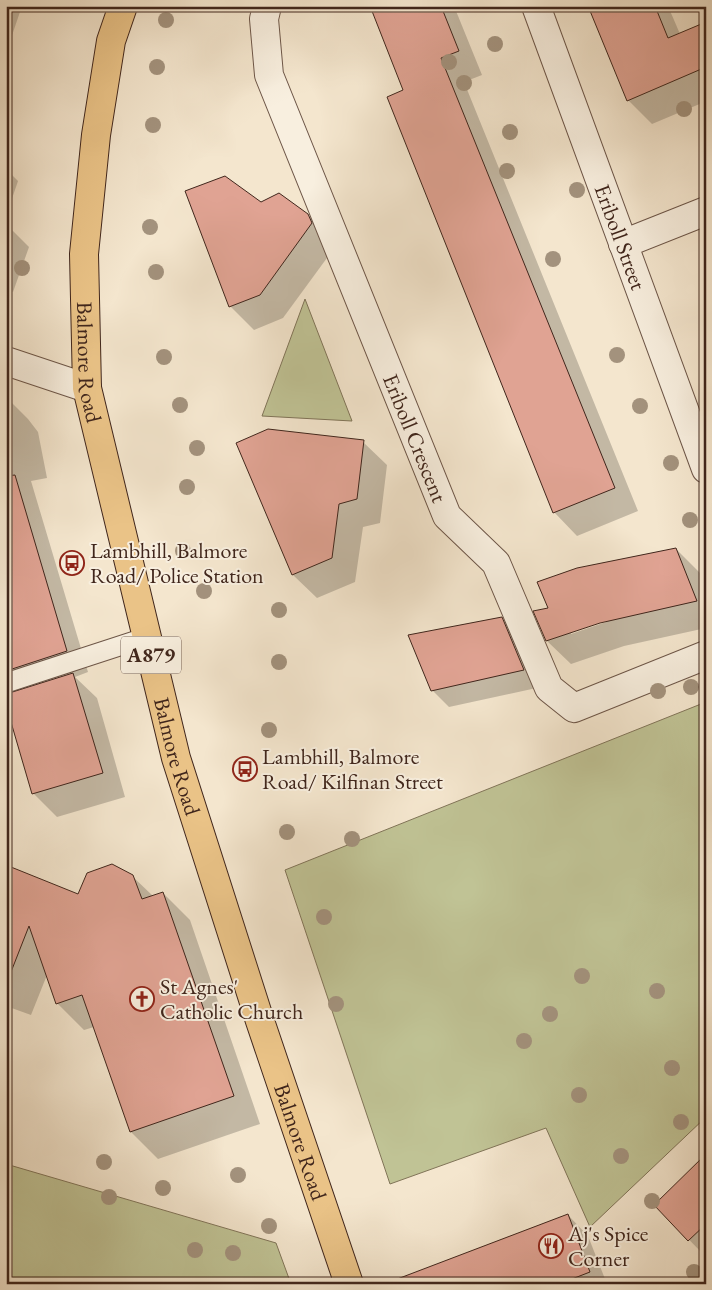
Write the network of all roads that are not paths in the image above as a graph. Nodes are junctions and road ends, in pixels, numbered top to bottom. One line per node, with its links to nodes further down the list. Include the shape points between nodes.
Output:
1 (123, 6): 7 (main road, Balmore Road / A879, via 111,41 103,88 84,254)
2 (267, 6): 10 (street, Eriboll Crescent, via 264,19 269,75 447,516 496,563 548,688 574,708)
3 (536, 6): 5 (street, Eriboll Street)
4 (706, 211): 5 (street)
5 (623, 244): 8 (street, Eriboll Street)
6 (6, 361): 7 (street)
7 (87, 388): 9 (main road, Balmore Road / A879)
8 (706, 469)
9 (147, 637): 11 (lane); 12 (main road, Balmore Road / A879, via 176,758)
10 (706, 655)
11 (6, 683)
12 (349, 1284)

